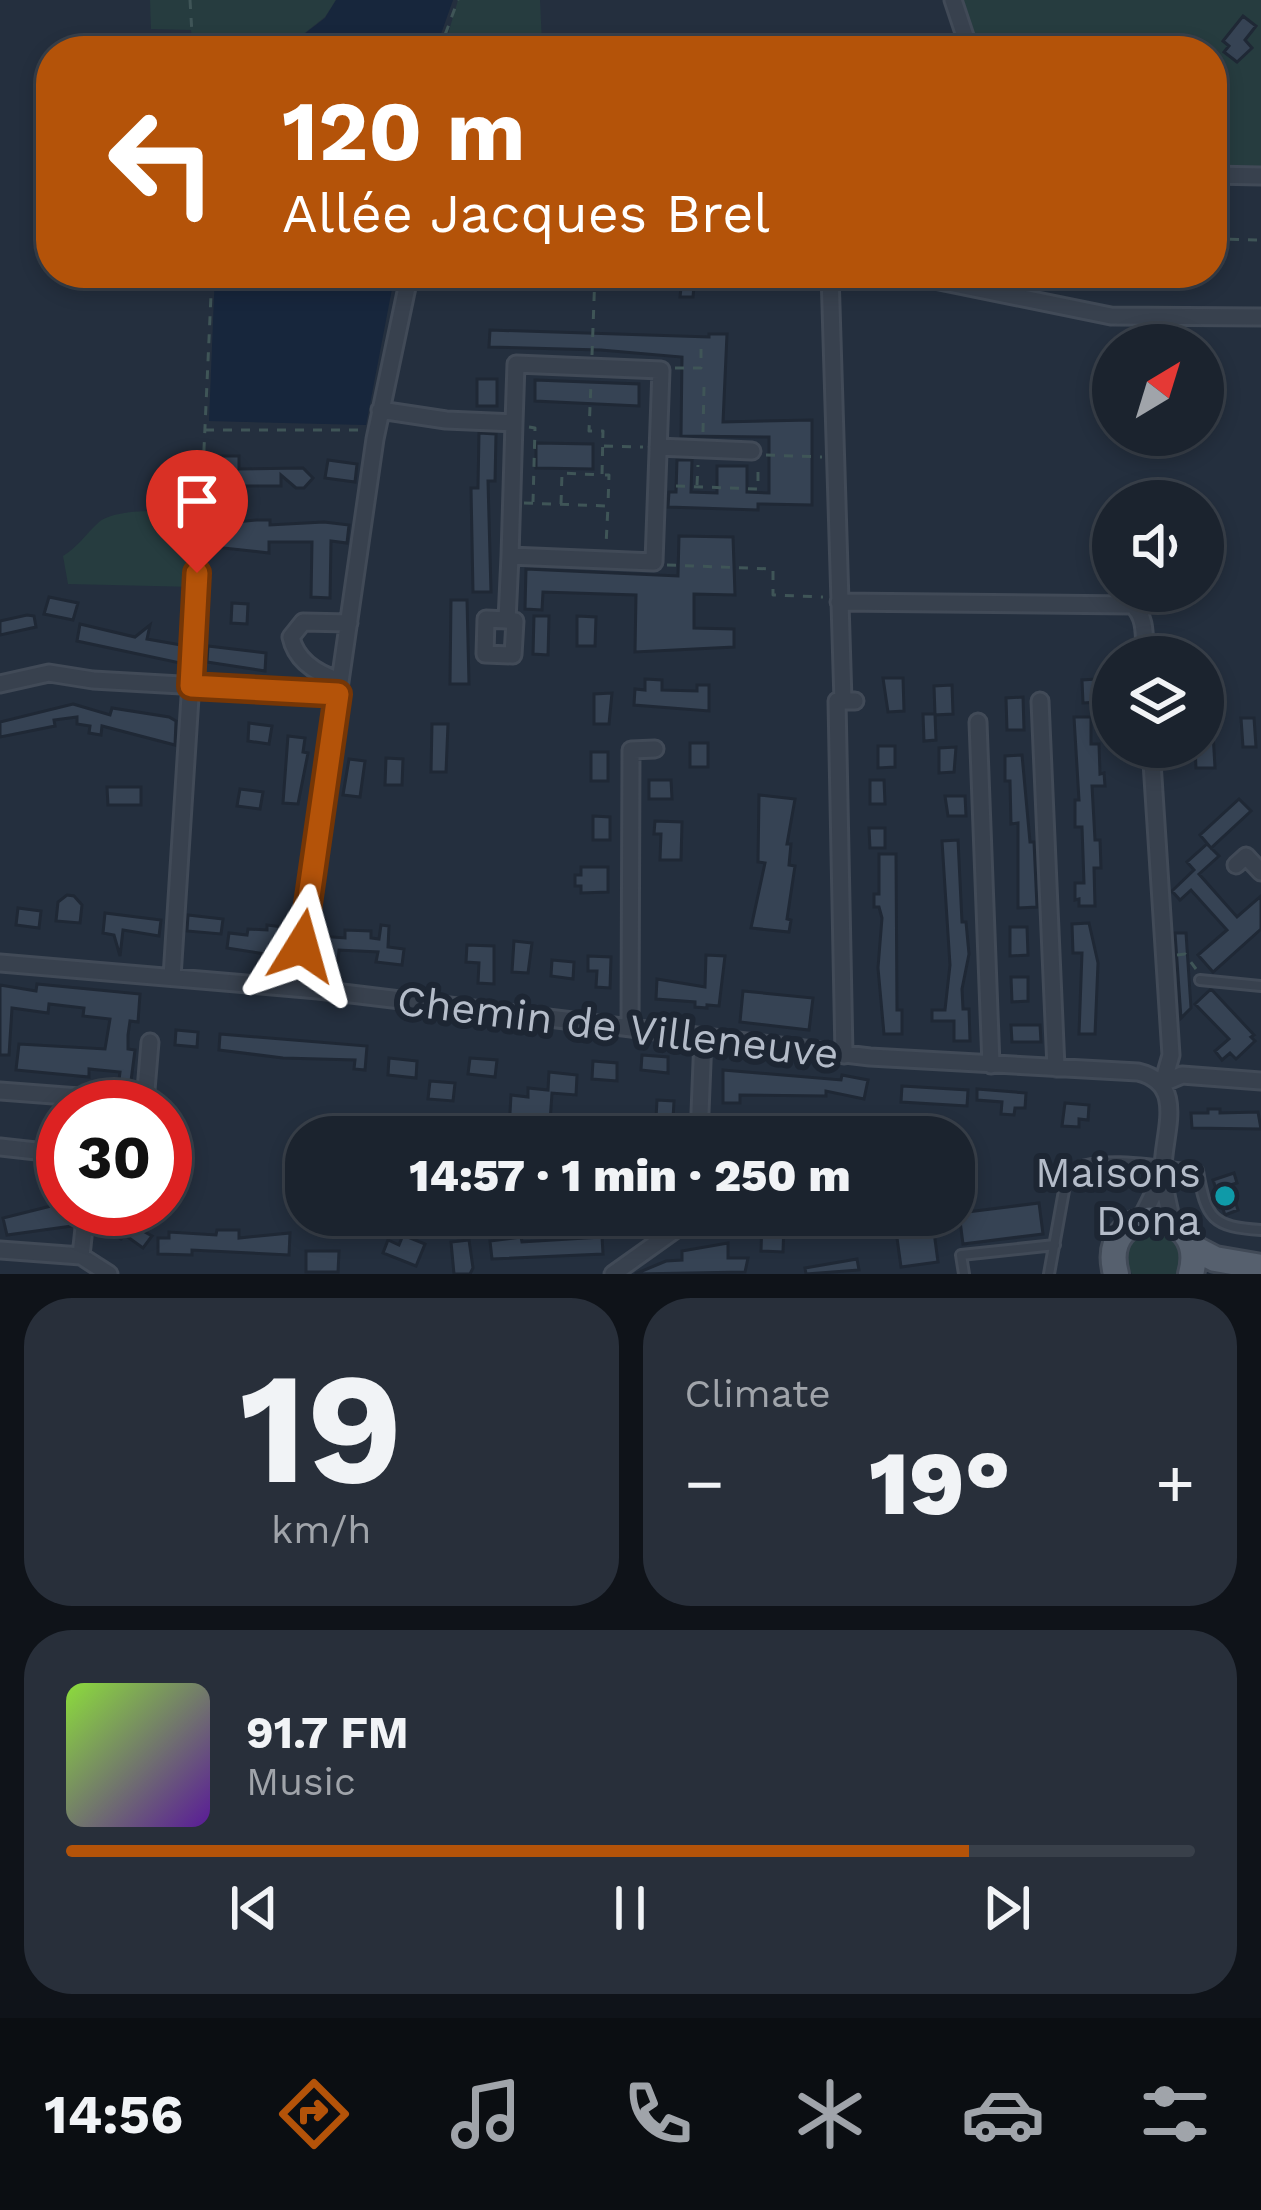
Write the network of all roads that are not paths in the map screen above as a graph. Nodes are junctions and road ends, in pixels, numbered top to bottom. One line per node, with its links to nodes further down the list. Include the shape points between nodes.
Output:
1 (953, 0): 2 (street)
2 (965, 36)
3 (1227, 176): 4 (street)
4 (1261, 176)
5 (407, 288): 9 (street)
6 (830, 288): 15 (street)
7 (974, 288): 8 (street, via 1111,316)
8 (1261, 317)
9 (380, 410): 10 (street); 17 (street)
10 (514, 424): 11 (street, via 516,364 661,370); 13 (street)
11 (658, 447): 12 (street); 13 (street, via 654,562)
12 (752, 451)
13 (510, 556): 16 (street)
14 (197, 573): 20 (street)
15 (839, 600): 18 (street, via 1132,605); 36 (street, via 849,701 837,701)
16 (507, 620)
17 (349, 623): 21 (street); 21 (street, via 303,622 291,638)
18 (1143, 636)
19 (0, 685): 20 (street, via 49,673)
20 (191, 686): 21 (street); 29 (street)
21 (339, 688): 32 (street)
22 (1040, 700): 38 (street)
23 (978, 722): 37 (street)
24 (655, 749): 33 (street, via 631,750)
25 (1152, 768): 41 (street, via 1171,1055)
26 (1236, 866): 27 (street, via 1246,856)
27 (1261, 872)
28 (0, 963): 29 (street, Chemin de Villeneuve)
29 (172, 977): 32 (street, Chemin de Villeneuve)
30 (1200, 980): 31 (lane)
31 (1261, 986)
32 (296, 987): 33 (street, Chemin de Villeneuve)
33 (630, 1028): 34 (street, Chemin de Villeneuve)
34 (703, 1038): 36 (street, Chemin de Villeneuve); 44 (street)
35 (150, 1042): 39 (street)
36 (844, 1054): 37 (street, Chemin de Villeneuve)
37 (991, 1065): 38 (street, Chemin de Villeneuve)
38 (1057, 1069): 41 (street, Chemin de Villeneuve, via 1138,1072)
39 (147, 1080)
40 (1261, 1082): 41 (street, Chemin de Villeneuve, via 1182,1075)
41 (1162, 1084): 47 (street, via 1169,1104)
42 (0, 1091): 43 (street)
43 (36, 1095)
44 (700, 1116)
45 (0, 1148): 46 (street)
46 (36, 1151)
47 (1163, 1171): 48 (street); 49 (street); 50 (lane, via 1198,1171 1210,1216 1225,1228); 53 (lane, via 1071,1169)
48 (1140, 1221): 49 (main road); 58 (main road, via 1119,1238)
49 (1172, 1223): 54 (main road)
50 (1261, 1230)
51 (83, 1236): 56 (street)
52 (667, 1236): 60 (street)
53 (1055, 1245): 61 (lane, via 961,1256); 62 (lane)
54 (1192, 1247): 57 (main road); 63 (main road)
55 (0, 1250): 56 (street)
56 (81, 1256): 59 (street)
57 (1261, 1267)
58 (1112, 1271)
59 (109, 1274)
60 (613, 1274)
61 (964, 1274)
62 (1049, 1274)
63 (1191, 1274)

